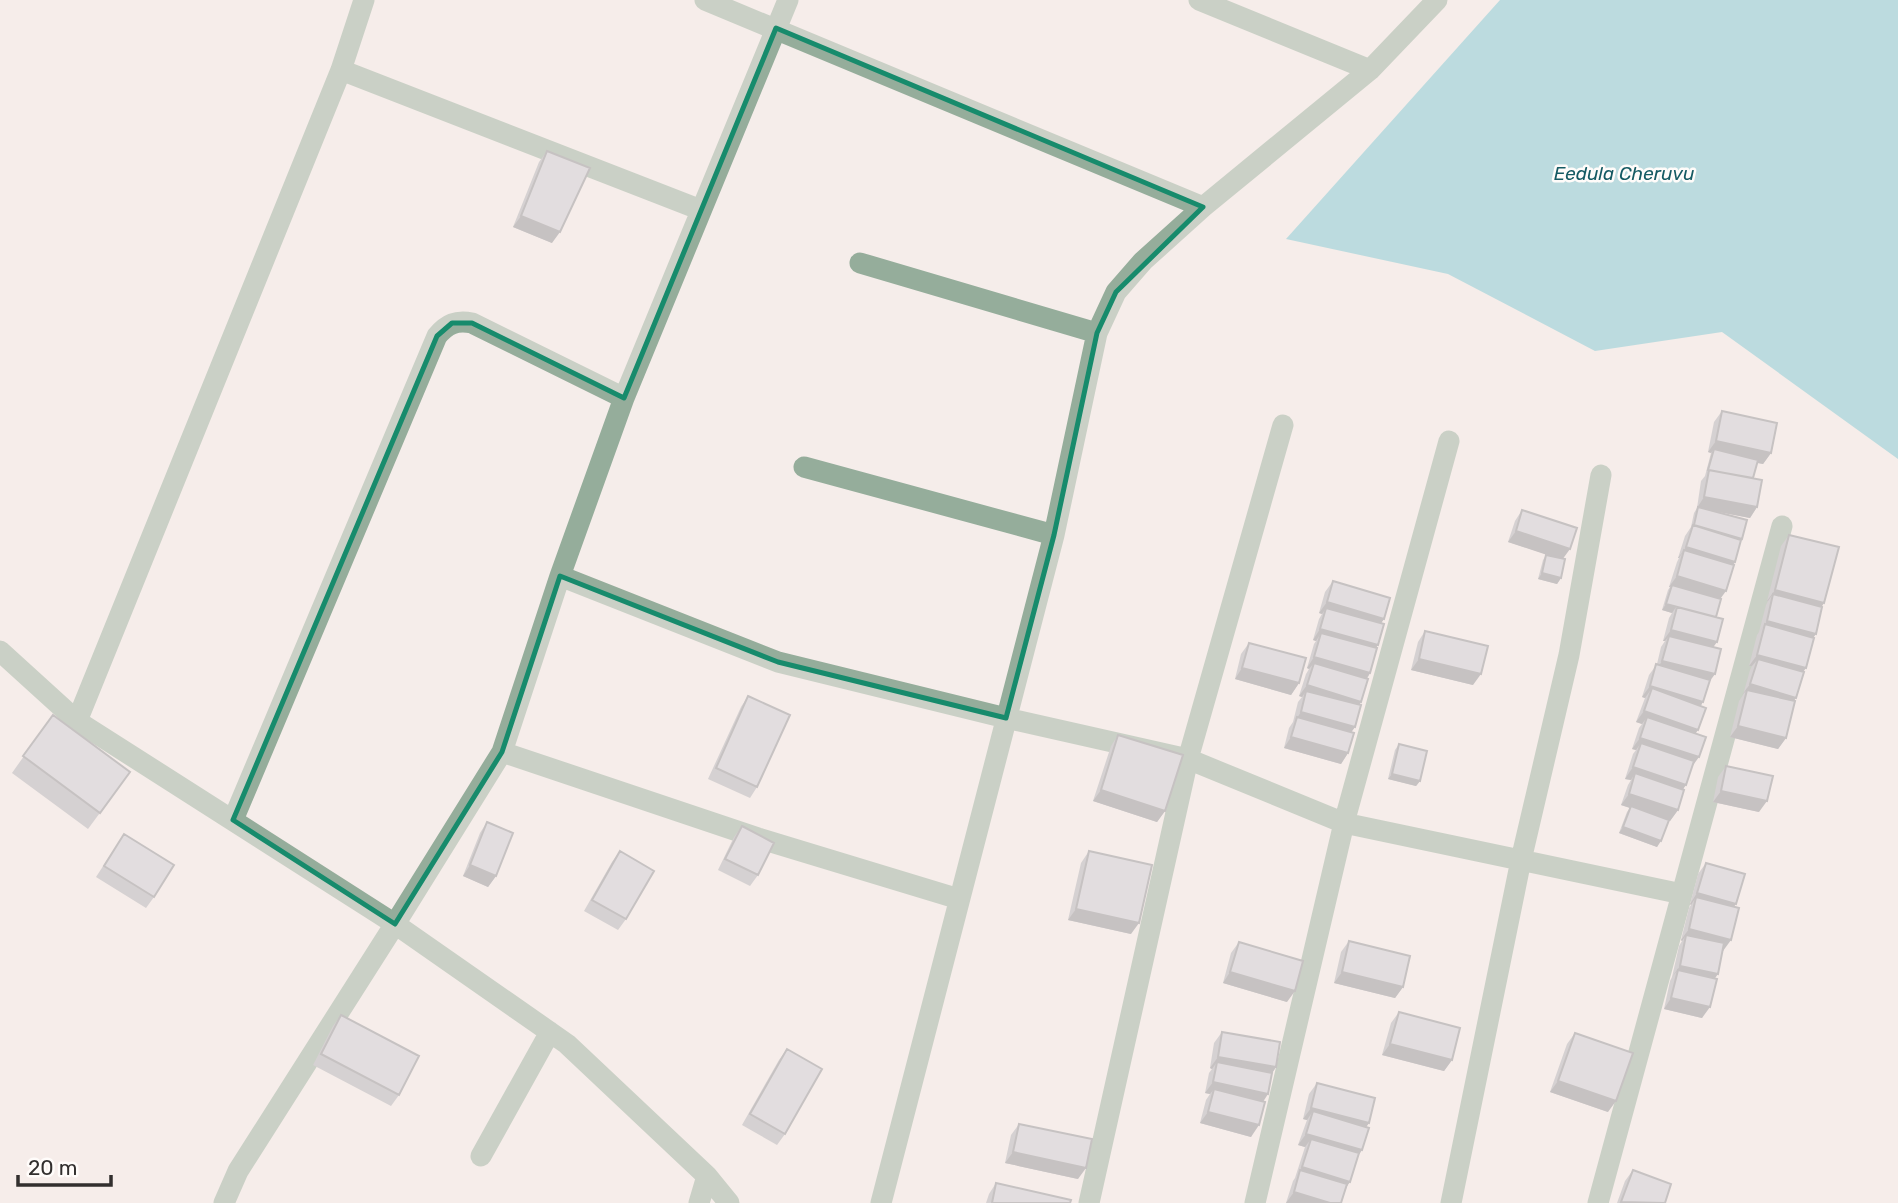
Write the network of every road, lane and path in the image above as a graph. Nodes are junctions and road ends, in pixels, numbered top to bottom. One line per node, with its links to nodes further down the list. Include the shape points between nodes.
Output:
1 (364, 0): 7 (street)
2 (705, 0): 6 (street)
3 (788, 0): 6 (street)
4 (1199, 0): 8 (street)
5 (1437, 0): 8 (street)
6 (776, 28): 9 (street); 10 (street)
7 (341, 70): 10 (street); 23 (street)
8 (1370, 70): 9 (street)
9 (1203, 207): 12 (street, via 1116,292)
10 (701, 211): 13 (street)
11 (860, 263): 12 (street)
12 (1097, 332): 19 (street)
13 (624, 398): 20 (street); 26 (street, via 472,323 444,327)
14 (1283, 425): 25 (street)
15 (1449, 441): 27 (street)
16 (804, 467): 19 (street)
17 (1601, 475): 28 (street, via 1569,655)
18 (1782, 526): 29 (street)
19 (1054, 536): 22 (street)
20 (560, 576): 22 (street, via 778,662); 24 (street)
21 (0, 651): 23 (street)
22 (1006, 718): 25 (street); 30 (street)
23 (77, 720): 26 (street)
24 (502, 752): 30 (street); 31 (street)
25 (1188, 759): 27 (street); 39 (street)
26 (233, 820): 31 (street)
27 (1344, 823): 28 (street); 40 (street)
28 (1521, 860): 29 (street); 41 (street)
29 (1682, 894): 42 (street)
30 (959, 899): 38 (street)
31 (395, 924): 32 (street); 35 (street, via 238,1171)
32 (551, 1032): 33 (street); 34 (street)
33 (481, 1156)
34 (707, 1176): 36 (street); 37 (street)
35 (224, 1203)
36 (699, 1203)
37 (729, 1203)
38 (881, 1203)
39 (1089, 1203)
40 (1255, 1203)
41 (1451, 1203)
42 (1598, 1203)

